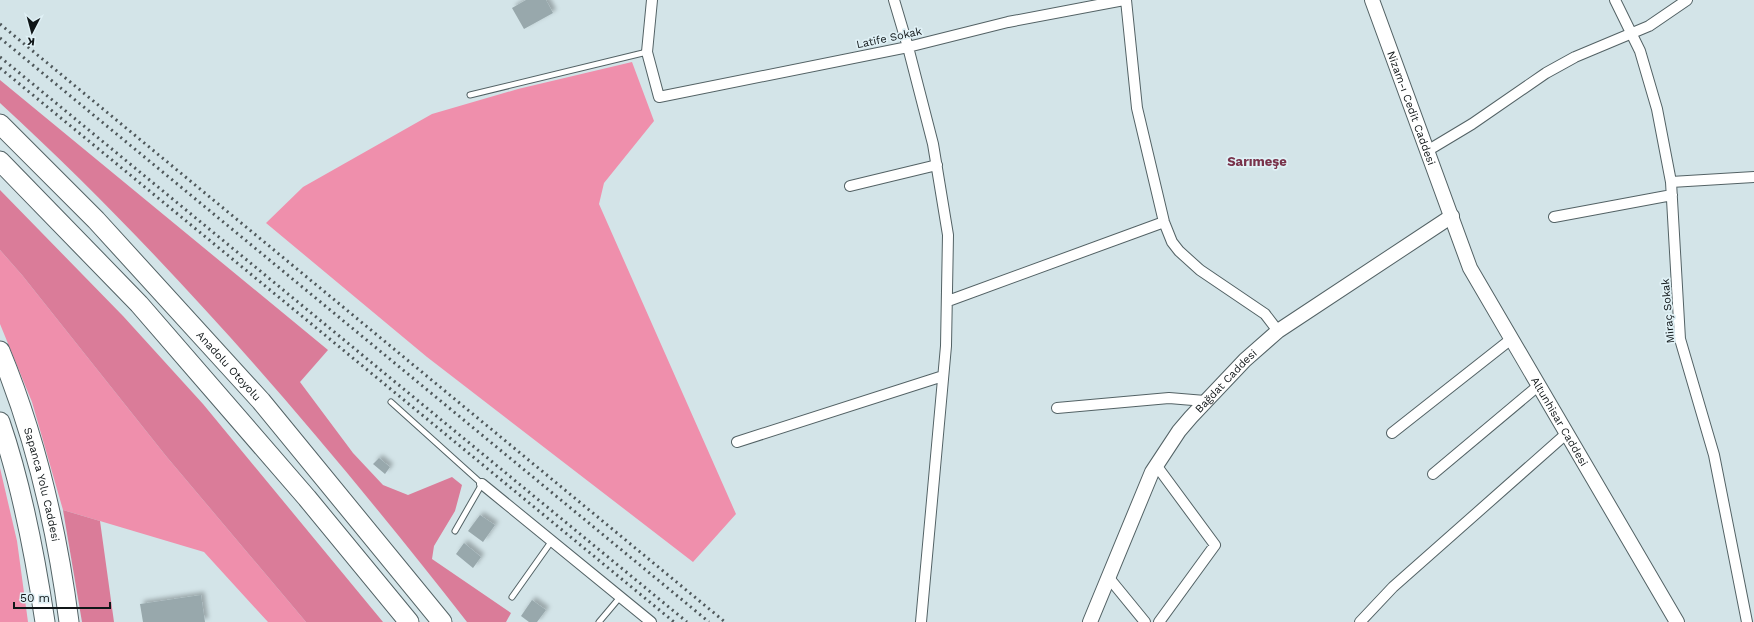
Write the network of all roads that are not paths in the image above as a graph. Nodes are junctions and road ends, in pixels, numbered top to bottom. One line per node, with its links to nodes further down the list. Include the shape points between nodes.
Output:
1 (652, 0): 9 (street)
2 (894, 0): 8 (street)
3 (1125, 0): 8 (street, Latife Sokak, via 1008,22); 21 (street, via 1137,108)
4 (1372, 0): 12 (street, Nizam-ı Cedit Caddesi)
5 (1614, 0): 7 (street, Miraç Sokak)
6 (1687, 0): 7 (street, via 1649,26)
7 (1631, 34): 12 (street, via 1575,57 1546,73 1472,124); 16 (street, Miraç Sokak, via 1646,68)
8 (908, 47): 9 (street, Latife Sokak, via 659,97); 14 (street)
9 (647, 52): 10 (lane)
10 (470, 95)
11 (0, 124): 47 (highway, Anadolu Otoyolu, via 96,220 255,395)
12 (1427, 151): 19 (street, Nizam-ı Cedit Caddesi)
13 (0, 161): 46 (highway, via 139,304 307,498)
14 (936, 165): 17 (street); 22 (street, via 948,235)
15 (1754, 177): 16 (street)
16 (1671, 182): 18 (street, Miraç Sokak)
17 (850, 186)
18 (1672, 195): 20 (street); 43 (street, Miraç Sokak, via 1680,338 1714,455)
19 (1452, 216): 23 (street, Bağdat Caddesi); 24 (street, Altunhisar Caddesi, via 1470,268)
20 (1554, 217)
21 (1164, 222): 22 (street); 23 (street, via 1172,242 1188,260 1265,314)
22 (948, 301): 26 (street)
23 (1278, 331): 28 (street, Bağdat Caddesi)
24 (1510, 340): 27 (street, Altunhisar Caddesi); 32 (street)
25 (0, 350): 45 (highway, Sapanca Yolu Caddesi, via 41,471 58,549)
26 (943, 376): 34 (street); 50 (street)
27 (1538, 386): 33 (street, Altunhisar Caddesi); 36 (street)
28 (1205, 401): 30 (street, via 1169,398); 35 (street, Bağdat Caddesi, via 1179,431)
29 (391, 402): 37 (lane)
30 (1057, 408)
31 (0, 422): 44 (highway, via 27,520)
32 (1392, 433)
33 (1566, 434): 54 (street, via 1393,587); 55 (street, Altunhisar Caddesi)
34 (737, 442)
35 (1156, 464): 40 (street, Bağdat Caddesi); 53 (street, via 1215,545)
36 (1433, 474)
37 (482, 484): 38 (lane); 39 (street)
38 (456, 531)
39 (551, 542): 41 (lane); 42 (street)
40 (1109, 578): 51 (street, Bağdat Caddesi); 52 (street)
41 (512, 596)
42 (620, 596): 48 (lane); 49 (street)
43 (1747, 619)
44 (45, 622)
45 (69, 622)
46 (409, 622)
47 (442, 622)
48 (599, 622)
49 (650, 622)
50 (921, 622)
51 (1090, 622)
52 (1145, 622)
53 (1159, 622)
54 (1360, 622)
55 (1677, 622)

